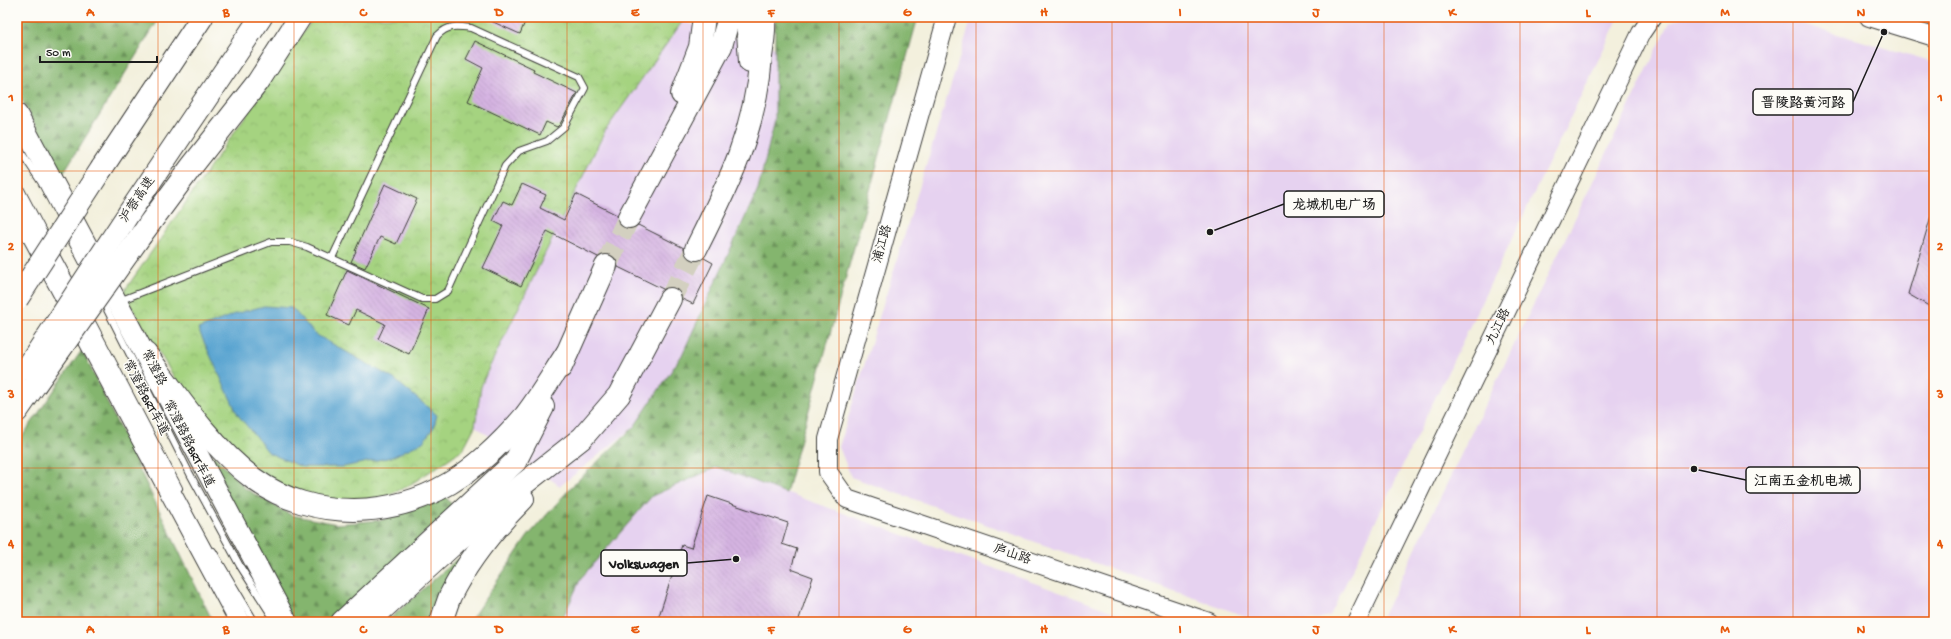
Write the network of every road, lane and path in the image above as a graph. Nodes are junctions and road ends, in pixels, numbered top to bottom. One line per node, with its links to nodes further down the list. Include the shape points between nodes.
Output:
1 (261, 17): 32 (highway, 沪蓉高速, bridge, via 129,213)
2 (300, 17): 32 (highway, bridge, via 258,82)
3 (704, 17): 16 (highway, via 700,47)
4 (729, 17): 16 (highway, via 721,46)
5 (747, 17): 14 (highway, via 751,82)
6 (764, 17): 14 (highway, via 759,86)
7 (947, 17): 35 (street, 浦江路, via 828,439)
8 (1652, 17): 11 (street, 九江路)
9 (1869, 17): 12 (street)
10 (202, 18): 25 (highway, bridge)
11 (1640, 25): 46 (street, 九江路)
12 (1934, 37)
13 (17, 114): 28 (main road, 常澄路)
14 (746, 139): 20 (highway, via 730,182)
15 (17, 146): 23 (lane, via 41,182)
16 (655, 167): 19 (highway)
17 (17, 182): 27 (lane)
18 (17, 207): 39 (main road)
19 (628, 217)
20 (696, 249)
21 (332, 258): 21 (lane, via 422,299 435,299 448,291 505,166 519,151 547,141 564,127 585,88 580,77 471,28 445,28 437,36); 28 (lane, via 290,242 271,242)
22 (606, 266): 31 (highway)
23 (92, 280)
24 (96, 287): 41 (lane, 常澄路路BRT车道, via 190,474 240,566)
25 (17, 299)
26 (670, 299): 34 (highway, via 619,395)
27 (81, 301)
28 (117, 301): 30 (main road, 常澄路)
29 (85, 308): 36 (lane, 常澄路BRT车道)
30 (146, 354): 31 (highway, via 200,426 255,480 281,495 302,503 334,510 348,510 396,506 444,488 486,458 525,415); 42 (main road, 常澄路)
31 (567, 354): 38 (highway, via 515,462)
32 (26, 379): 33 (highway)
33 (17, 411)
34 (582, 438): 38 (highway, via 492,509); 44 (highway, via 505,518 482,547 450,596)
35 (828, 472): 45 (street, 庐山路, via 847,499)
36 (183, 496)
37 (208, 544): 40 (lane)
38 (368, 614): 43 (highway)
39 (240, 622)
40 (255, 622)
41 (276, 622)
42 (287, 622)
43 (342, 622)
44 (441, 622)
45 (1209, 622)
46 (1356, 622)

